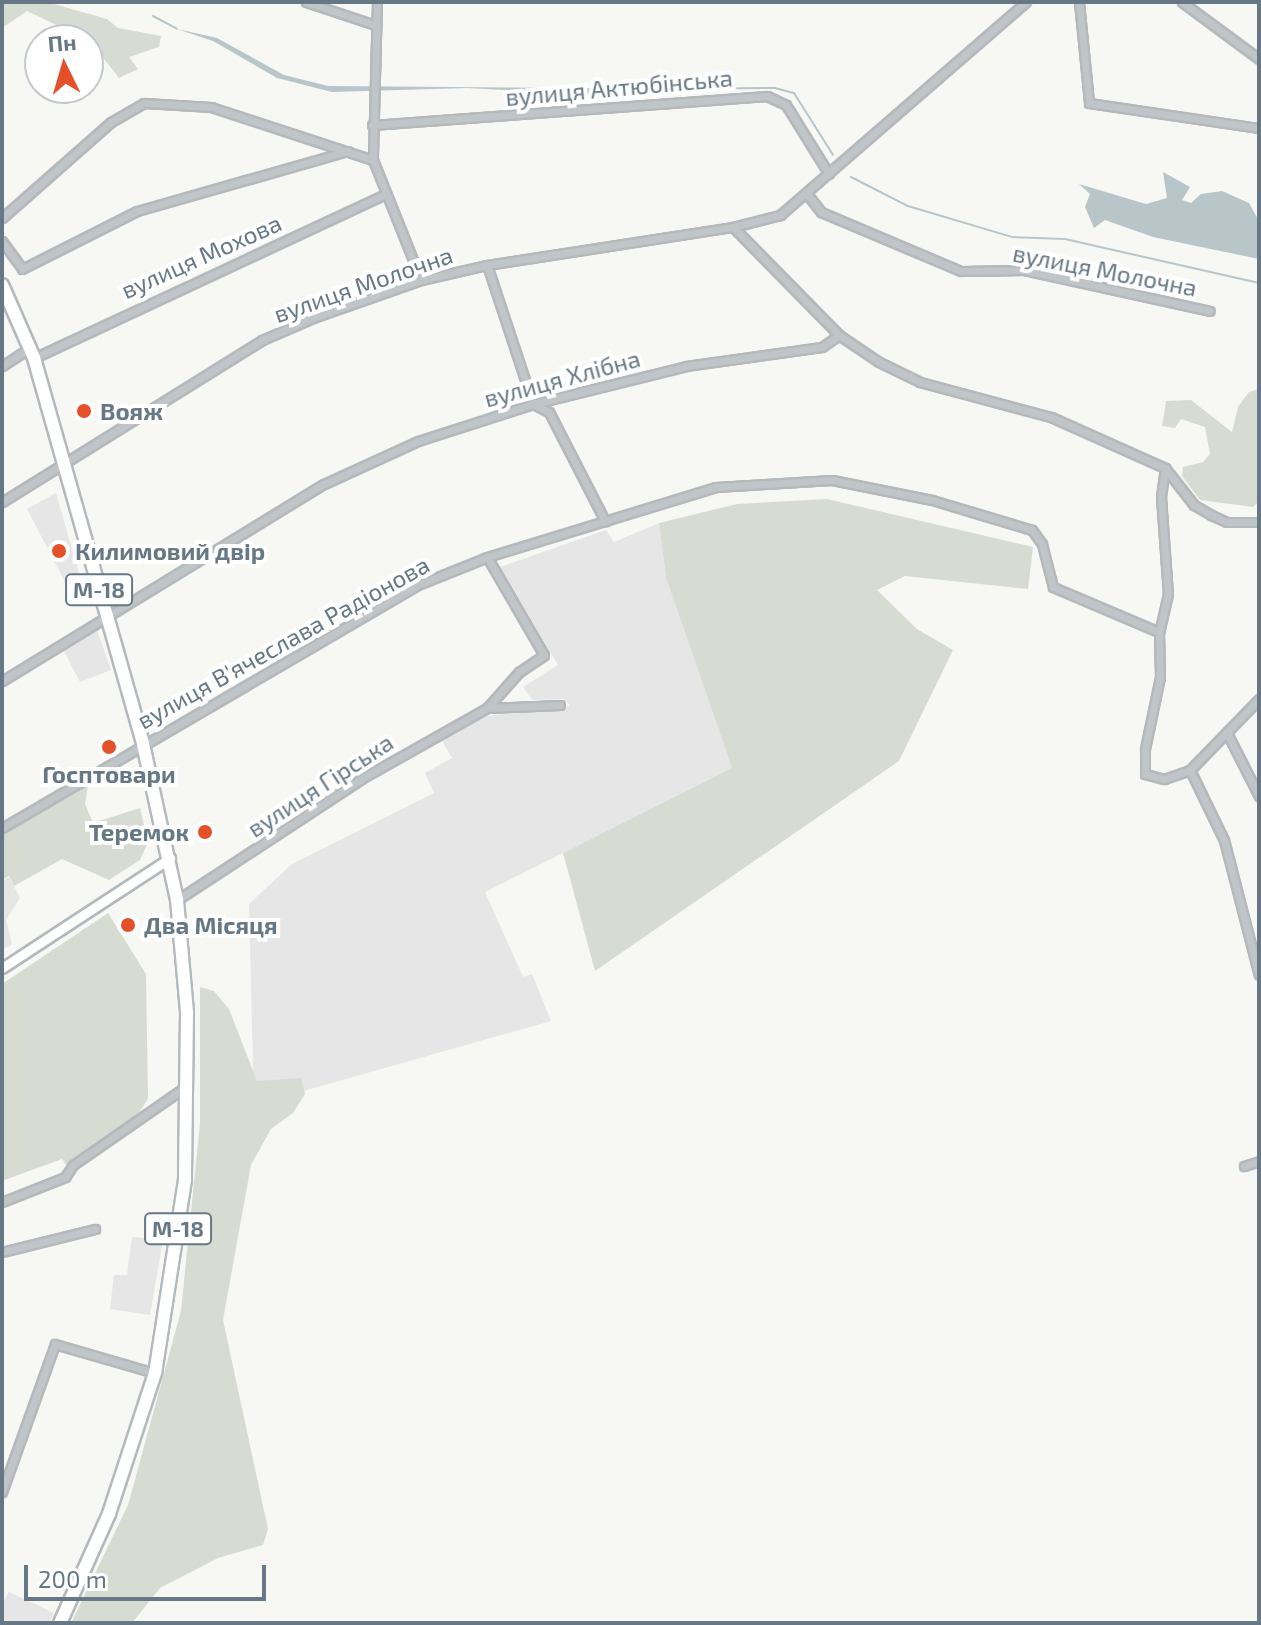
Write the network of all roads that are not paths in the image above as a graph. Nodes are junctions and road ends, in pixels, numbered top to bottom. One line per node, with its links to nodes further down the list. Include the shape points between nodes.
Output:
1 (306, 2): 6 (street)
2 (377, 2): 6 (street)
3 (1026, 2): 12 (street)
4 (1079, 2): 9 (street, via 1088,99 1094,106)
5 (1182, 2): 7 (street)
6 (375, 25): 8 (street)
7 (1259, 59)
8 (372, 125): 11 (street); 12 (street, вулиця Актюбінська, via 767,96 786,105)
9 (1259, 128)
10 (348, 151): 11 (street); 15 (street, via 211,107 144,103 111,122); 17 (street, via 137,211 22,269)
11 (373, 160): 13 (street)
12 (829, 174): 14 (street)
13 (385, 194): 19 (street); 23 (street, вулиця Мохова)
14 (807, 194): 16 (street, вулиця Молочна, via 780,215); 21 (street, вулиця Молочна, via 821,212 961,271 1024,270)
15 (2, 218)
16 (733, 227): 18 (street, вулиця Молочна); 22 (street)
17 (2, 241)
18 (487, 265): 19 (street, вулиця Молочна); 25 (street)
19 (421, 280): 26 (street, вулиця Молочна, via 262,340)
20 (2, 285): 23 (highway, М-18)
21 (1210, 311)
22 (839, 335): 25 (street, вулиця Хлібна, via 822,347 686,366); 27 (street, via 920,382 1051,417)
23 (32, 353): 24 (street, вулиця Мохова); 26 (highway, М-18)
24 (2, 366)
25 (533, 404): 29 (street, via 549,412); 32 (street, вулиця Хлібна, via 418,441 324,484)
26 (64, 461): 28 (street, вулиця Молочна); 32 (highway, М-18)
27 (1165, 468): 30 (street, via 1194,505 1211,515 1227,522); 33 (street, via 1161,497 1168,594)
28 (2, 502)
29 (605, 521): 31 (street, вулиця В'ячеслава Радіонова); 33 (street, вулиця В'ячеслава Радіонова, via 716,487 774,480 832,480 882,488 1032,530 1042,544 1053,587)
30 (1259, 522)
31 (487, 557): 37 (street, вулиця Гірська, via 544,655 519,672); 39 (street, вулиця В'ячеслава Радіонова, via 420,584)
32 (106, 614): 34 (street, вулиця Хлібна); 39 (highway, М-18)
33 (1159, 632): 40 (street, via 1160,677 1143,768 1152,778 1164,779)
34 (2, 681)
35 (1259, 699): 38 (street)
36 (560, 705): 37 (street, вулиця Гірська)
37 (487, 708): 44 (street, вулиця Гірська, via 361,779)
38 (1227, 733): 40 (street); 41 (street)
39 (143, 744): 42 (street, вулиця В'ячеслава Радіонова); 43 (highway, М-18)
40 (1190, 770): 46 (street, via 1224,840)
41 (1259, 796)
42 (2, 828)
43 (170, 858): 44 (highway, М-18); 45 (street)
44 (177, 900): 47 (highway, М-18)
45 (2, 968)
46 (1259, 975)
47 (189, 1084): 50 (street, via 73,1165 65,1177); 53 (highway, М-18, via 185,1180)
48 (1259, 1161): 49 (street)
49 (1244, 1166)
50 (2, 1202)
51 (95, 1229): 52 (street)
52 (2, 1252)
53 (155, 1373): 54 (street, via 55,1344); 55 (highway, М-18, via 109,1514)
54 (2, 1492)
55 (60, 1623)

